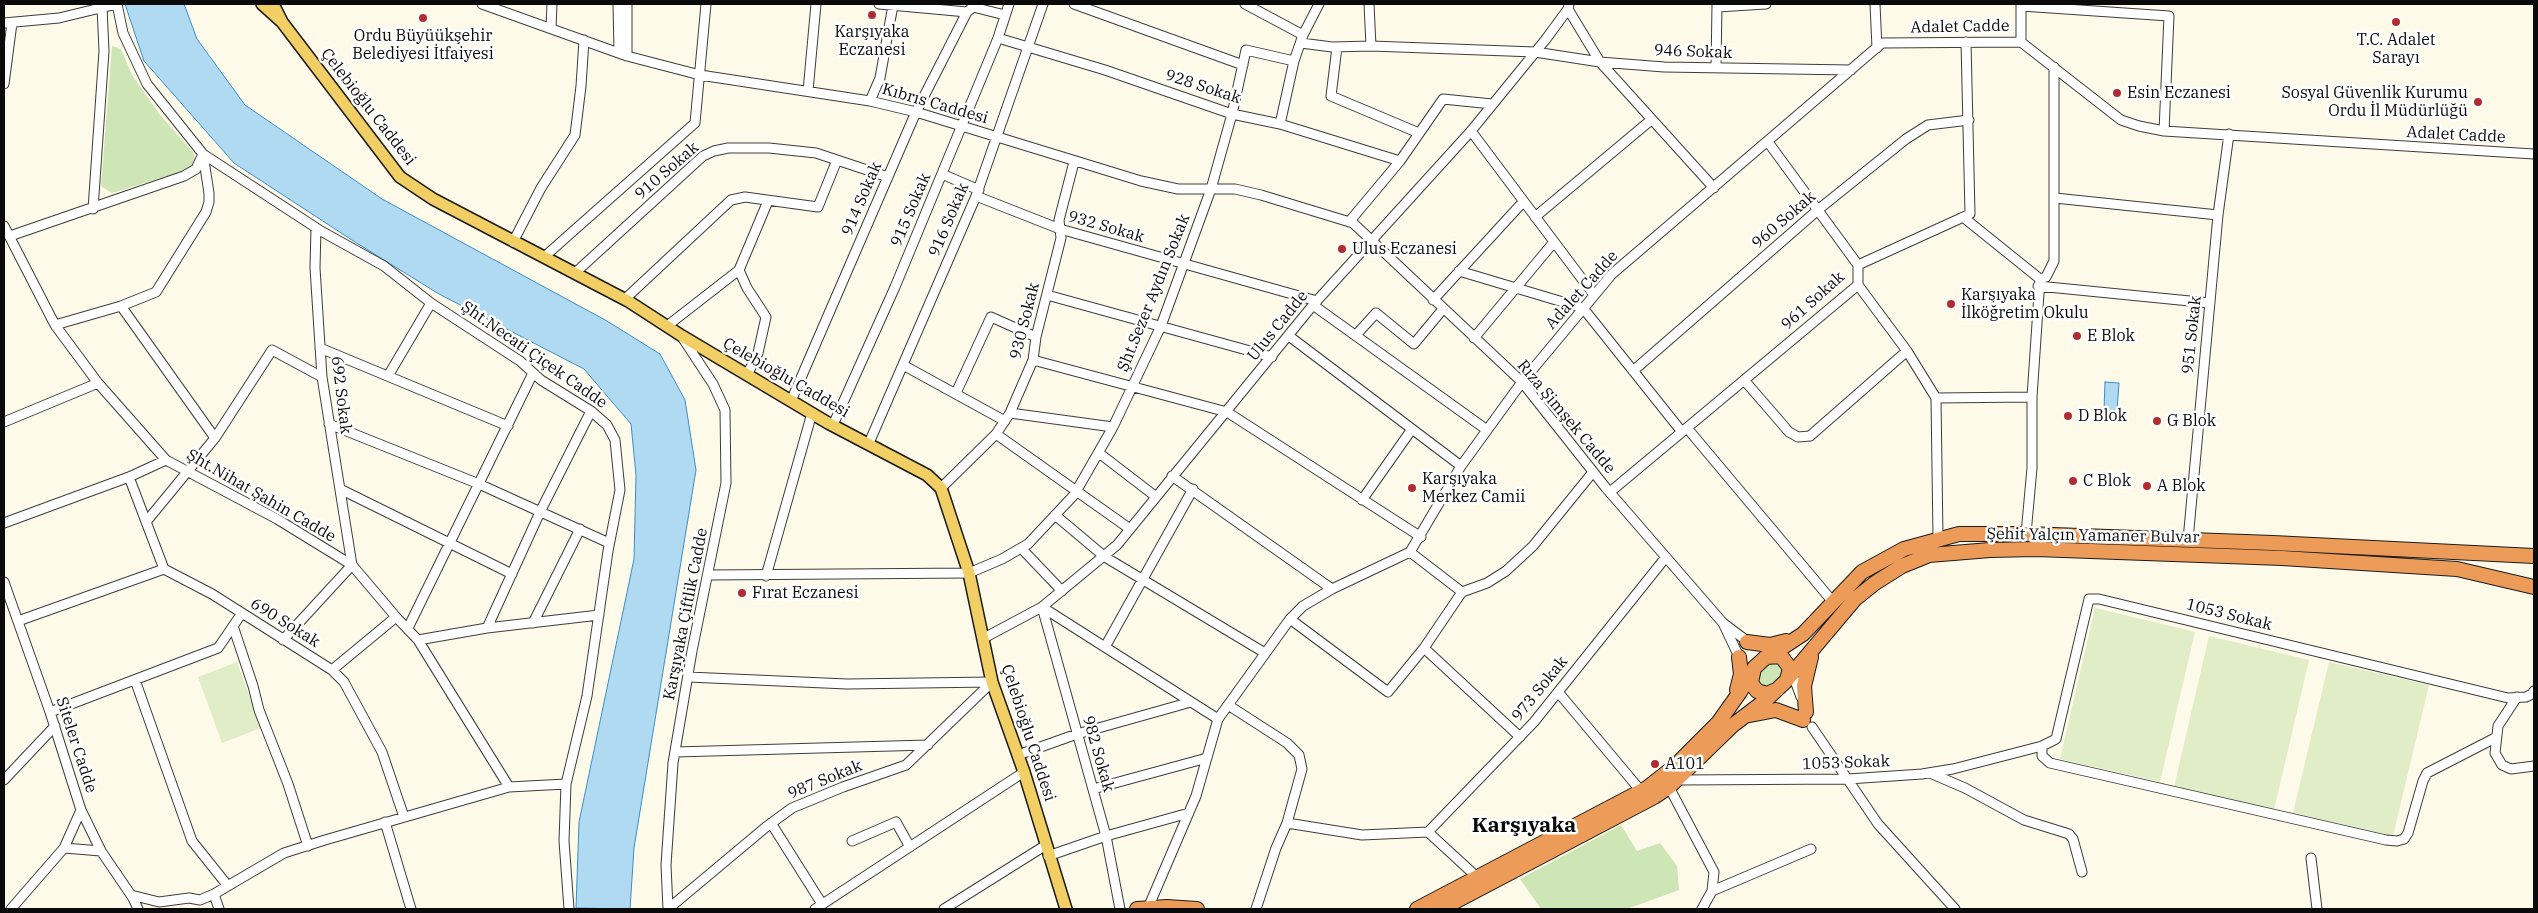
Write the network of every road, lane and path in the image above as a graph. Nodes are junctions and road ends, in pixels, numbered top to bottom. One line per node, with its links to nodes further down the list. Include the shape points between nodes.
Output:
1 (117, 4): 23 (street); 63 (street, Şht.Necati Çiçek Cadde, via 123,33 147,84)
2 (262, 4): 26 (main road, Çelebioğlu Caddesi)
3 (273, 4): 26 (main road, Çelebioğlu Caddesi)
4 (482, 4): 28 (street, Kıbrıs Caddesi)
5 (552, 4): 28 (street)
6 (618, 4): 39 (street)
7 (627, 4): 39 (street)
8 (706, 4): 46 (street)
9 (816, 4): 48 (street)
10 (879, 4): 17 (street)
11 (1009, 4): 25 (street, 915 Sokak)
12 (1043, 4): 35 (street, 916 Sokak)
13 (1245, 4): 30 (street)
14 (1370, 4): 34 (street)
15 (1766, 4): 20 (street)
16 (1875, 4): 37 (street)
17 (893, 5): 24 (street); 49 (street, via 880,78)
18 (1081, 5): 42 (street)
19 (1314, 5): 30 (street)
20 (1717, 5): 44 (street)
21 (2021, 5): 33 (street); 58 (street, via 2169,16)
22 (1569, 6): 38 (street, Ulus Cadde); 41 (street)
23 (102, 8): 27 (street, via 59,18); 76 (street, via 104,51)
24 (967, 12): 25 (street, via 973,6); 51 (street, 914 Sokak)
25 (1005, 15): 29 (street, 915 Sokak)
26 (282, 22): 86 (main road, Çelebioğlu Caddesi, via 400,177 433,199)
27 (8, 23): 47 (street)
28 (551, 28): 31 (street, Kıbrıs Caddesi)
29 (998, 38): 35 (street, 928 Sokak); 56 (street, 915 Sokak)
30 (1302, 39): 36 (street, 946 Sokak); 40 (street)
31 (584, 40): 39 (street, Kıbrıs Caddesi); 86 (street, via 575,136 541,188)
32 (1966, 42): 33 (street, Adalet Cadde); 37 (street, Adalet Cadde, via 1882,43); 54 (street)
33 (2021, 42): 43 (street, Adalet Cadde)
34 (1371, 46): 36 (street, 946 Sokak); 38 (street, 946 Sokak)
35 (1028, 47): 52 (street, 928 Sokak); 61 (street, 916 Sokak)
36 (1336, 47): 59 (street, via 1331,96)
37 (1877, 48): 45 (street, Adalet Cadde)
38 (1536, 52): 41 (street, 946 Sokak); 50 (street, Ulus Cadde)
39 (623, 54): 46 (street, Kıbrıs Caddesi)
40 (1294, 61): 42 (street, Şht.Sezer Aydın Sokak, via 1246,50); 55 (street)
41 (1600, 62): 44 (street, 946 Sokak); 53 (street)
42 (1242, 65): 52 (street, Şht.Sezer Aydın Sokak)
43 (2054, 67): 58 (street, Adalet Cadde, via 2121,120); 73 (street)
44 (1716, 68): 45 (street, 946 Sokak)
45 (1851, 70): 62 (street, Adalet Cadde)
46 (700, 75): 48 (street, Kıbrıs Caddesi); 89 (street, via 694,123)
47 (4, 84)
48 (808, 91): 49 (street, Kıbrıs Caddesi)
49 (870, 101): 51 (street, Kıbrıs Caddesi)
50 (1492, 104): 57 (street, Ulus Cadde); 59 (street, via 1443,100)
51 (916, 112): 56 (street, Kıbrıs Caddesi); 69 (street, 914 Sokak)
52 (1232, 114): 55 (street, 928 Sokak); 71 (street, Şht.Sezer Aydın Sokak)
53 (1651, 120): 70 (street); 79 (street)
54 (1968, 120): 77 (street, 960 Sokak, via 1928,125); 80 (street, via 1970,214)
55 (1280, 124): 66 (street, 928 Sokak)
56 (962, 126): 61 (street, Kıbrıs Caddesi); 68 (street, 915 Sokak)
57 (1471, 131): 75 (street); 88 (street, Ulus Cadde)
58 (2164, 131): 60 (street, Adalet Cadde)
59 (1419, 133): 66 (street)
60 (2229, 134): 64 (street, Adalet Cadde); 78 (street, 951 Sokak)
61 (997, 138): 67 (street, Kıbrıs Caddesi); 72 (street, 916 Sokak)
62 (1768, 142): 70 (street, Adalet Cadde); 77 (street)
63 (203, 154): 76 (street, via 191,173); 83 (street, Şht.Necati Çiçek Cadde); 105 (street, via 210,202 206,212 156,292)
64 (2534, 154)
65 (837, 160): 69 (street, 910 Sokak); 74 (street, via 818,207); 94 (street, 910 Sokak, via 816,152 769,148 714,151 703,156)
66 (1400, 161): 81 (street)
67 (1074, 162): 71 (street, Kıbrıs Caddesi, via 1178,190); 84 (street, 930 Sokak, via 1059,220)
68 (942, 174): 72 (street, 932 Sokak); 140 (street, 915 Sokak)
69 (888, 177): 133 (street, 914 Sokak)
70 (1714, 188): 99 (street, Adalet Cadde, via 1612,274)
71 (1211, 190): 81 (street, Kıbrıs Caddesi, via 1261,195); 90 (street, Şht.Sezer Aydın Sokak)
72 (977, 193): 84 (street, 932 Sokak); 120 (street, 916 Sokak)
73 (2056, 198): 78 (street); 95 (street, via 2054,261)
74 (768, 201): 92 (street); 100 (street, via 745,196 731,200)
75 (1523, 202): 79 (street); 93 (street)
76 (93, 209): 85 (street)
77 (1819, 209): 91 (street); 121 (street, 960 Sokak)
78 (2218, 216): 104 (street, 951 Sokak)
79 (1536, 217): 87 (street)
80 (1963, 217): 91 (street, 961 Sokak); 95 (street)
81 (1349, 222): 88 (street, Kıbrıs Caddesi)
82 (4, 226): 85 (street, Şht.Nihat Şahin Cadde)
83 (316, 228): 102 (street, Şht.Necati Çiçek Cadde, via 384,266); 116 (street, 692 Sokak)
84 (1060, 229): 90 (street, 932 Sokak); 98 (street, 930 Sokak, via 1061,238)
85 (10, 236): 108 (street, Şht.Nihat Şahin Cadde)
86 (513, 242): 89 (main road, Çelebioğlu Caddesi)
87 (1554, 242): 97 (street); 99 (street)
88 (1372, 243): 101 (street, Rıza Şimşek Cadde); 103 (street, Ulus Cadde)
89 (544, 257): 94 (main road, Çelebioğlu Caddesi)
90 (1182, 265): 103 (street, 932 Sokak); 110 (street, Şht.Sezer Aydın Sokak)
91 (1858, 265): 96 (street, 961 Sokak)
92 (739, 270): 109 (street); 123 (street, via 766,317 758,353)
93 (1459, 271): 97 (street); 101 (street)
94 (575, 273): 100 (main road, Çelebioğlu Caddesi)
95 (2039, 283): 104 (street); 132 (street)
96 (1858, 285): 117 (street); 126 (street, 961 Sokak)
97 (1516, 288): 106 (street); 115 (street)
98 (1047, 294): 110 (street); 114 (street, 930 Sokak)
99 (1594, 295): 106 (street, Adalet Cadde)
100 (625, 299): 109 (main road, Çelebioğlu Caddesi)
101 (1433, 300): 107 (street, Rıza Şimşek Cadde)
102 (430, 303): 122 (street, Şht.Necati Çiçek Cadde, via 520,361); 124 (street)
103 (1315, 303): 111 (street, 932 Sokak); 113 (street, Ulus Cadde)
104 (2210, 303): 173 (street, 951 Sokak)
105 (121, 306): 108 (street); 147 (street)
106 (1583, 308): 121 (street); 127 (street, Adalet Cadde)
107 (1443, 309): 111 (street, via 1414,344 1376,313); 115 (street, Rıza Şimşek Cadde)
108 (55, 325): 128 (street, Şht.Nihat Şahin Cadde)
109 (666, 326): 112 (main road, Çelebioğlu Caddesi)
110 (1161, 326): 118 (street); 129 (street, Şht.Sezer Aydın Sokak)
111 (1356, 335): 144 (street, 932 Sokak)
112 (682, 336): 123 (main road, Çelebioğlu Caddesi); 185 (street, Karşıyaka Çiftlik Cadde, via 713,384 725,410 726,483)
113 (1289, 336): 118 (street, Ulus Cadde); 143 (street)
114 (1036, 337): 119 (street, 930 Sokak); 130 (street, via 991,317)
115 (1474, 338): 127 (street, Rıza Şimşek Cadde)
116 (320, 348): 124 (street); 125 (street, 692 Sokak)
117 (1906, 351): 126 (street, via 1810,436 1801,437 1789,432); 131 (street)
118 (1272, 357): 135 (street, Ulus Cadde)
119 (1033, 360): 129 (street); 137 (street, 930 Sokak)
120 (903, 365): 130 (street); 148 (street, 916 Sokak)
121 (1633, 371): 145 (street)
122 (533, 373): 134 (street, Şht.Necati Çiçek Cadde); 141 (street)
123 (747, 375): 133 (main road, Çelebioğlu Caddesi)
124 (388, 376): 141 (street)
125 (322, 377): 139 (street, 692 Sokak); 147 (street, via 272,350)
126 (1744, 380): 145 (street, 961 Sokak)
127 (1522, 382): 144 (street, Adalet Cadde); 153 (street, Rıza Şimşek Cadde)
128 (98, 383): 138 (street); 150 (street, Şht.Nihat Şahin Cadde)
129 (1133, 386): 135 (street); 142 (street, Şht.Sezer Aydın Sokak)
130 (956, 393): 137 (street)
131 (1936, 398): 132 (street); 172 (street)
132 (2032, 398): 170 (street, via 2032,468)
133 (792, 401): 136 (main road, Çelebioğlu Caddesi)
134 (591, 411): 164 (street); 175 (street, Şht.Necati Çiçek Cadde, via 607,425 616,440 620,490)
135 (1227, 412): 154 (street, Ulus Cadde); 163 (street)
136 (812, 413): 140 (main road, Çelebioğlu Caddesi); 186 (street)
137 (1007, 417): 142 (street); 146 (street, 930 Sokak)
138 (4, 422)
139 (330, 424): 156 (street); 158 (street, 692 Sokak)
140 (833, 425): 148 (main road, Çelebioğlu Caddesi)
141 (508, 426): 156 (street)
142 (1113, 428): 149 (street, Şht.Sezer Aydın Sokak)
143 (1412, 429): 151 (street); 163 (street)
144 (1487, 430): 151 (street, Adalet Cadde)
145 (1684, 430): 161 (street, 961 Sokak); 193 (street)
146 (996, 434): 157 (street, 930 Sokak); 160 (street)
147 (215, 438): 152 (street)
148 (869, 443): 157 (main road, Çelebioğlu Caddesi, via 927,475)
149 (1099, 453): 160 (street, Şht.Sezer Aydın Sokak); 162 (street)
150 (166, 460): 152 (street, Şht.Nihat Şahin Cadde); 155 (street)
151 (1461, 466): 171 (street, Adalet Cadde)
152 (188, 470): 166 (street); 181 (street, Şht.Nihat Şahin Cadde)
153 (1593, 472): 161 (street, Rıza Şimşek Cadde); 192 (street, via 1532,546 1506,571 1487,583)
154 (1172, 476): 159 (street); 162 (street, Ulus Cadde)
155 (129, 477): 166 (street); 167 (street)
156 (480, 484): 164 (street); 174 (street)
157 (941, 488): 184 (main road, Çelebioğlu Caddesi)
158 (340, 489): 174 (street); 181 (street, 692 Sokak)
159 (1194, 490): 187 (street); 190 (street)
160 (1076, 492): 165 (street, Şht.Sezer Aydın Sokak); 169 (street)
161 (1610, 492): 180 (street, Rıza Şimşek Cadde)
162 (1156, 496): 169 (street, Ulus Cadde)
163 (1362, 500): 171 (street)
164 (541, 510): 168 (street); 183 (street)
165 (1055, 515): 176 (street, Şht.Sezer Aydın Sokak); 179 (street)
166 (146, 522): 182 (street)
167 (4, 523)
168 (580, 529): 175 (street); 201 (street)
169 (1130, 529): 179 (street, Ulus Cadde)
170 (2026, 534): 172 (highway, Şehit Yalçın Yamaner Bulvar, via 1959,534); 173 (highway, Şehit Yalçın Yamaner Bulvar)
171 (1420, 537): 177 (street, Adalet Cadde)
172 (1938, 538): 193 (highway, Şehit Yalçın Yamaner Bulvar, via 1883,558 1862,572)
173 (2188, 540): 178 (highway, Şehit Yalçın Yamaner Bulvar)
174 (449, 541): 183 (street); 203 (street)
175 (609, 543): 196 (street, Şht.Necati Çiçek Cadde)
176 (1021, 548): 184 (street, Şht.Sezer Aydın Sokak); 191 (street)
177 (1410, 552): 190 (street); 192 (street)
178 (2534, 556)
179 (1105, 557): 187 (street); 191 (street, Ulus Cadde)
180 (1666, 557): 200 (street, Rıza Şimşek Cadde); 223 (street, 973 Sokak)
181 (352, 565): 197 (street, Şht.Nihat Şahin Cadde); 207 (street)
182 (164, 569): 195 (street, 690 Sokak); 199 (street)
183 (512, 574): 204 (street)
184 (969, 574): 186 (street); 205 (main road, Çelebioğlu Caddesi)
185 (709, 575): 186 (street); 217 (street, Karşıyaka Çiftlik Cadde)
186 (766, 576)
187 (1144, 580): 211 (street); 213 (street)
188 (4, 582): 199 (street, Siteler Cadde)
189 (2534, 587): 210 (highway, Şehit Yalçın Yamaner Bulvar, via 2457,569 2415,566 2036,549 1982,550 1929,555 1902,566 1854,600)
190 (1332, 589): 198 (street, via 1303,606)
191 (1062, 591): 194 (street, Ulus Cadde)
192 (1462, 592): 212 (street)
193 (1833, 602): 206 (highway, Şehit Yalçın Yamaner Bulvar)
194 (1042, 607): 205 (street, Ulus Cadde); 211 (street); 233 (street, 982 Sokak)
195 (242, 613): 202 (street); 207 (street, 690 Sokak)
196 (599, 615): 201 (street); 246 (street, Şht.Necati Çiçek Cadde, via 587,696)
197 (396, 617): 203 (street, Şht.Nihat Şahin Cadde); 216 (street)
198 (1290, 619): 212 (street, via 1388,692); 213 (street)
199 (18, 621): 228 (street, Siteler Cadde)
200 (1723, 622): 209 (street, Rıza Şimşek Cadde); 215 (street, Rıza Şimşek Cadde)
201 (533, 623): 204 (street)
202 (233, 626): 219 (street, via 218,648); 260 (street)
203 (408, 628): 208 (street, Şht.Nihat Şahin Cadde)
204 (487, 628): 208 (street)
205 (984, 638): 220 (main road, Çelebioğlu Caddesi)
206 (1799, 638): 209 (highway, via 1770,645); 214 (highway, Şehit Yalçın Yamaner Bulvar)
207 (283, 640): 216 (street, 690 Sokak)
208 (418, 640): 248 (street, Şht.Nihat Şahin Cadde)
209 (1747, 642): 214 (street, Rıza Şimşek Cadde)
210 (1817, 645): 221 (highway, Şehit Yalçın Yamaner Bulvar); 231 (highway, via 1806,672)
211 (1105, 647): 225 (street)
212 (1424, 648): 234 (street)
213 (1265, 653): 226 (street)
214 (1775, 655): 218 (highway, Şehit Yalçın Yamaner Bulvar); 221 (highway, via 1789,663)
215 (1739, 657): 218 (street, Rıza Şimşek Cadde); 227 (highway, via 1740,683)
216 (332, 670): 253 (street, 690 Sokak, via 344,682 382,752)
217 (688, 677): 220 (street, via 847,684); 238 (street, Karşıyaka Çiftlik Cadde)
218 (1750, 678): 221 (highway); 227 (highway)
219 (135, 680): 228 (street); 269 (street, via 192,841)
220 (992, 682): 236 (street, 987 Sokak); 239 (main road, Çelebioğlu Caddesi)
221 (1779, 684): 229 (highway, Şehit Yalçın Yamaner Bulvar); 231 (street); 231 (street)
222 (2534, 691): 224 (street, 1053 Sokak)
223 (1558, 692): 234 (street, 973 Sokak); 250 (street)
224 (2517, 697): 235 (street, via 2498,726); 237 (street, 1053 Sokak, via 2508,698 2089,599 2056,738)
225 (1191, 702): 230 (street); 233 (street)
226 (1228, 705): 230 (street); 256 (street, via 1300,755 1302,769)
227 (1730, 707): 250 (highway, via 1675,766)
228 (50, 712): 232 (street, Siteler Cadde)
229 (1745, 716): 231 (highway, via 1776,710); 247 (highway, Şehit Yalçın Yamaner Bulvar)
230 (1218, 719): 240 (street)
231 (1807, 720): 244 (street)
232 (55, 726): 245 (street); 251 (street, Siteler Cadde)
233 (1077, 734): 239 (street); 249 (street, 982 Sokak)
234 (1520, 737): 257 (street, 973 Sokak)
235 (2496, 738): 237 (street, via 2427,773 2408,833 2397,841 2050,762 2042,756); 241 (street, via 2496,753 2502,765 2511,768)
236 (928, 745): 238 (street); 255 (street, 987 Sokak, via 906,765 792,808)
237 (2042, 746): 243 (street, 1053 Sokak)
238 (675, 752): 279 (street, Karşıyaka Çiftlik Cadde, via 666,865)
239 (1018, 755): 242 (main road, Çelebioğlu Caddesi)
240 (1207, 758): 249 (street); 252 (street)
241 (2534, 766)
242 (1024, 772): 261 (street); 265 (main road, Çelebioğlu Caddesi)
243 (1930, 773): 244 (street, 1053 Sokak); 267 (street, via 2024,820 2069,834)
244 (1848, 779): 247 (street, 1053 Sokak); 289 (street, via 1878,824)
245 (4, 780)
246 (566, 784): 248 (street); 278 (street, Şht.Necati Çiçek Cadde, via 564,841)
247 (1673, 784): 270 (street, via 1714,872); 287 (highway, Şehit Yalçın Yamaner Bulvar)
248 (509, 787): 253 (street)
249 (1093, 789): 258 (street, 982 Sokak)
250 (1641, 791): 268 (highway)
251 (81, 810): 262 (street); 264 (street, Siteler Cadde)
252 (1189, 813): 258 (street); 283 (street)
253 (404, 817): 254 (street)
254 (385, 822): 260 (street); 277 (street)
255 (772, 823): 273 (street); 279 (street, 987 Sokak)
256 (1287, 823): 257 (street, via 1362,835); 285 (street)
257 (1428, 832): 268 (street)
258 (1106, 836): 265 (street); 282 (street, 982 Sokak)
259 (852, 841): 261 (street, via 896,822)
260 (308, 846): 269 (street, via 284,853)
261 (910, 847): 273 (street)
262 (64, 848): 264 (street); 274 (street)
263 (1812, 848): 270 (street)
264 (100, 851): 272 (street, Siteler Cadde)
265 (1047, 851): 280 (street); 281 (main road, Çelebioğlu Caddesi)
266 (2311, 858): 290 (street)
267 (2082, 872)
268 (1478, 878): 286 (highway)
269 (228, 886): 271 (street)
270 (1712, 891): 288 (street)
271 (214, 894): 272 (street, via 200,900 154,901); 276 (street)
272 (131, 895): 275 (street, Siteler Cadde)
273 (818, 907)
274 (11, 909)
275 (138, 909)
276 (219, 909)
277 (411, 909)
278 (569, 909)
279 (668, 909)
280 (944, 909)
281 (1066, 909)
282 (1120, 909)
283 (1143, 909): 284 (highway)
284 (1197, 909)
285 (1256, 909)
286 (1417, 909)
287 (1441, 909)
288 (1702, 909)
289 (1955, 909)
290 (2317, 909)

